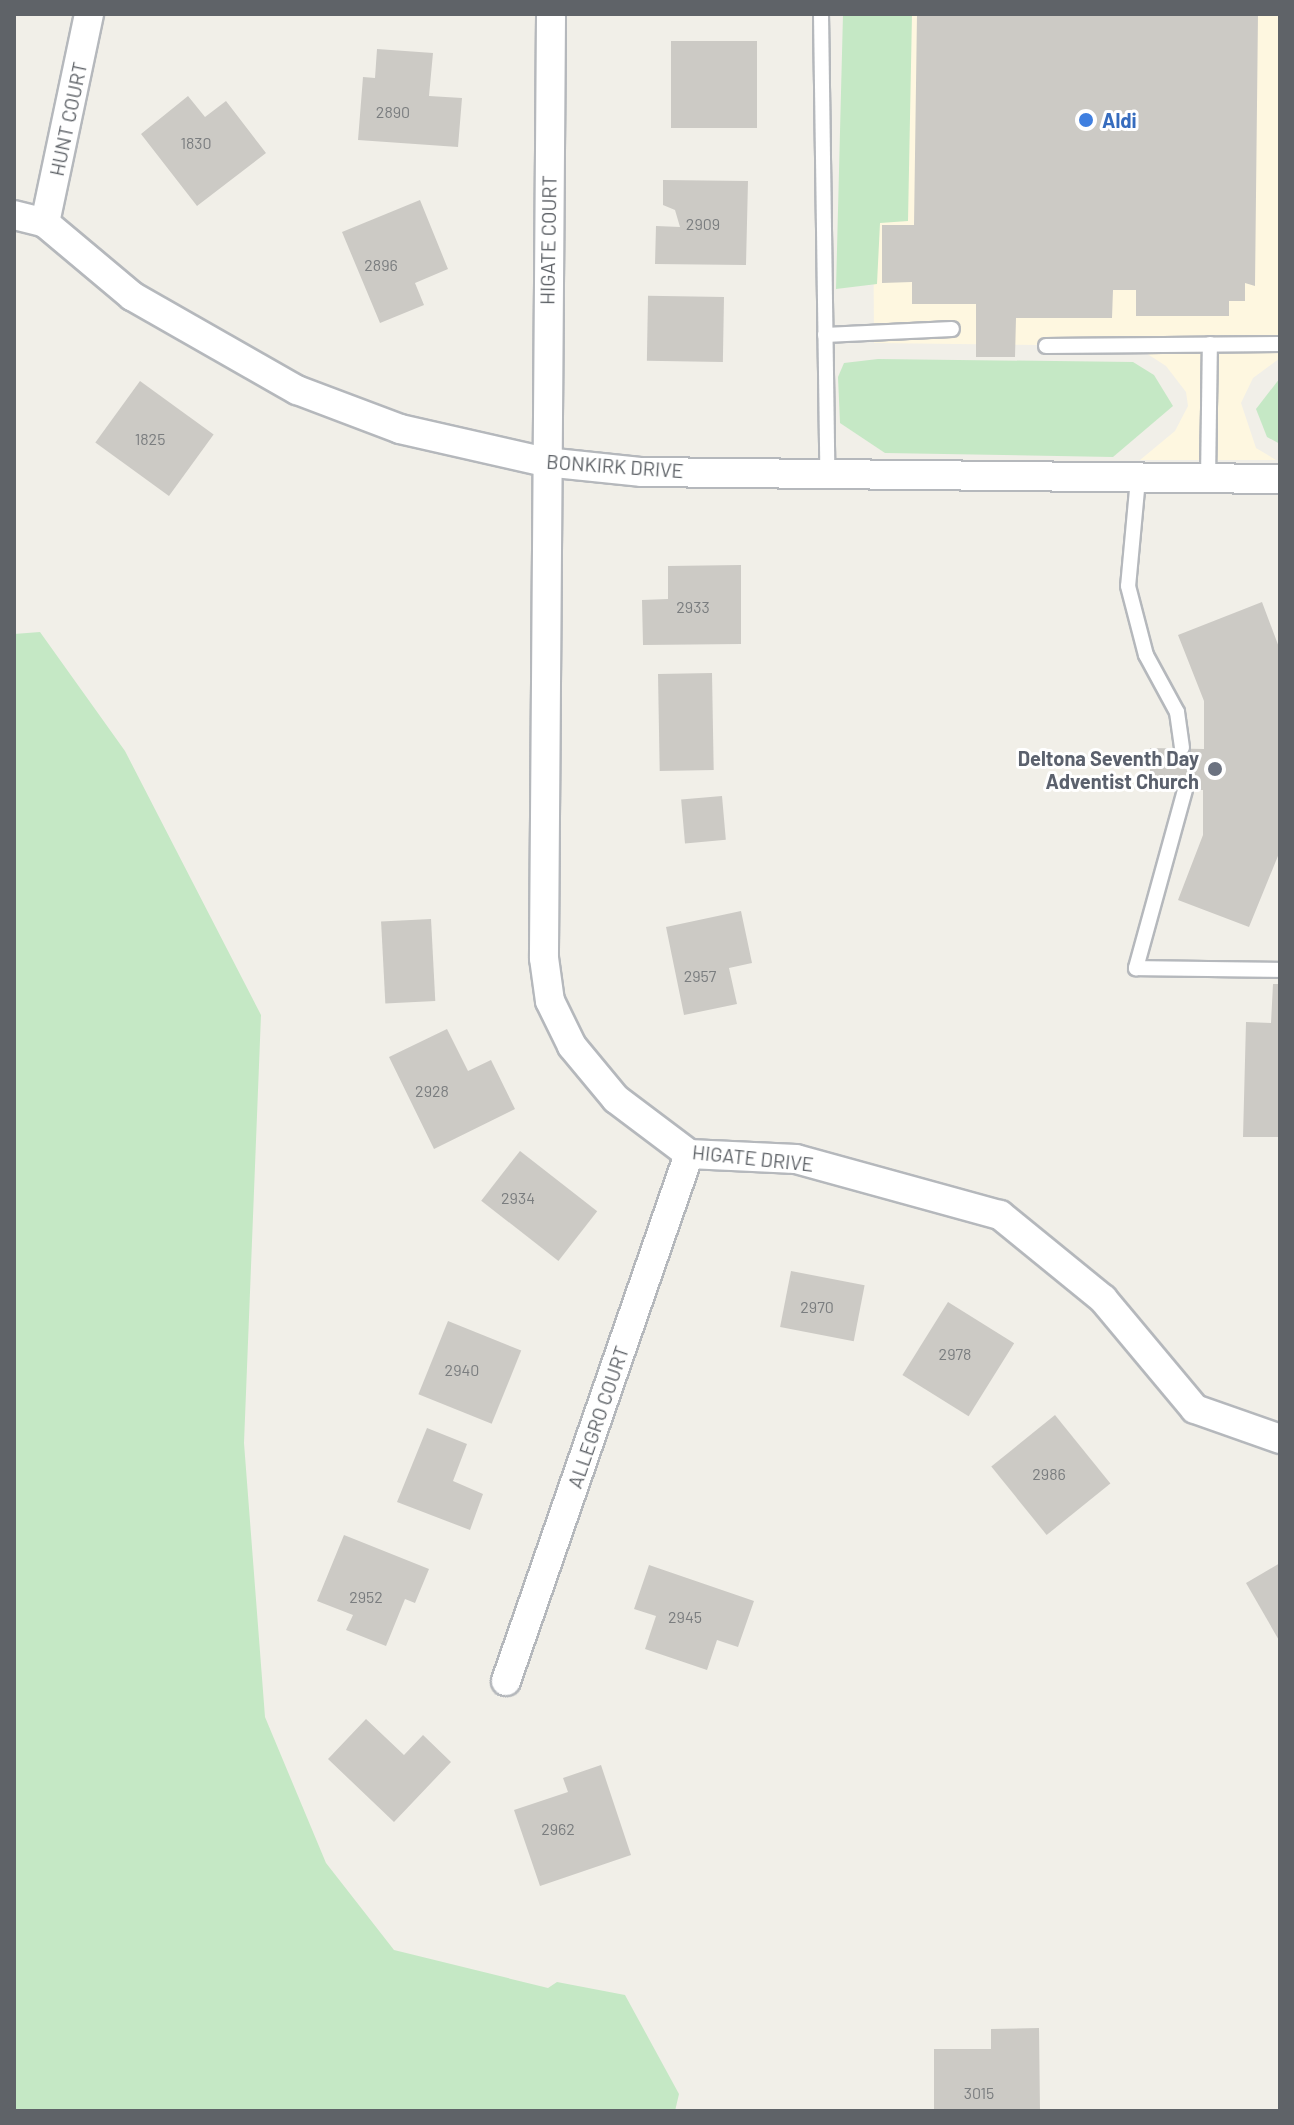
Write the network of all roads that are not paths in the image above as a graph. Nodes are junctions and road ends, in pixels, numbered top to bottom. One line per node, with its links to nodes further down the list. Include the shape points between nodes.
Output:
1 (89, 14): 5 (street, HUNT COURT)
2 (821, 14): 7 (lane)
3 (551, 17): 11 (street, HIGATE COURT)
4 (14, 215): 5 (street, BONKIRK DRIVE)
5 (45, 223): 11 (street, BONKIRK DRIVE, via 132,296 297,390 400,429)
6 (952, 329): 7 (lane)
7 (825, 335): 12 (lane)
8 (1210, 344): 9 (lane); 10 (lane); 15 (lane)
9 (1280, 344)
10 (1046, 346)
11 (545, 462): 12 (street, BONKIRK DRIVE, via 642,472); 19 (street, HIGATE DRIVE, via 541,829 550,1001 572,1046 616,1099)
12 (827, 472): 13 (street, BONKIRK DRIVE)
13 (1138, 479): 15 (street, BONKIRK DRIVE); 16 (lane, via 1128,586 1146,655 1177,712)
14 (1280, 479): 15 (street, BONKIRK DRIVE)
15 (1208, 480)
16 (1182, 748)
17 (1185, 790): 18 (lane, via 1136,968)
18 (1280, 970)
19 (689, 1154): 20 (street, HIGATE DRIVE, via 796,1159 1000,1215 1103,1299 1195,1409); 21 (street, ALLEGRO COURT)
20 (1280, 1439)
21 (506, 1681)

